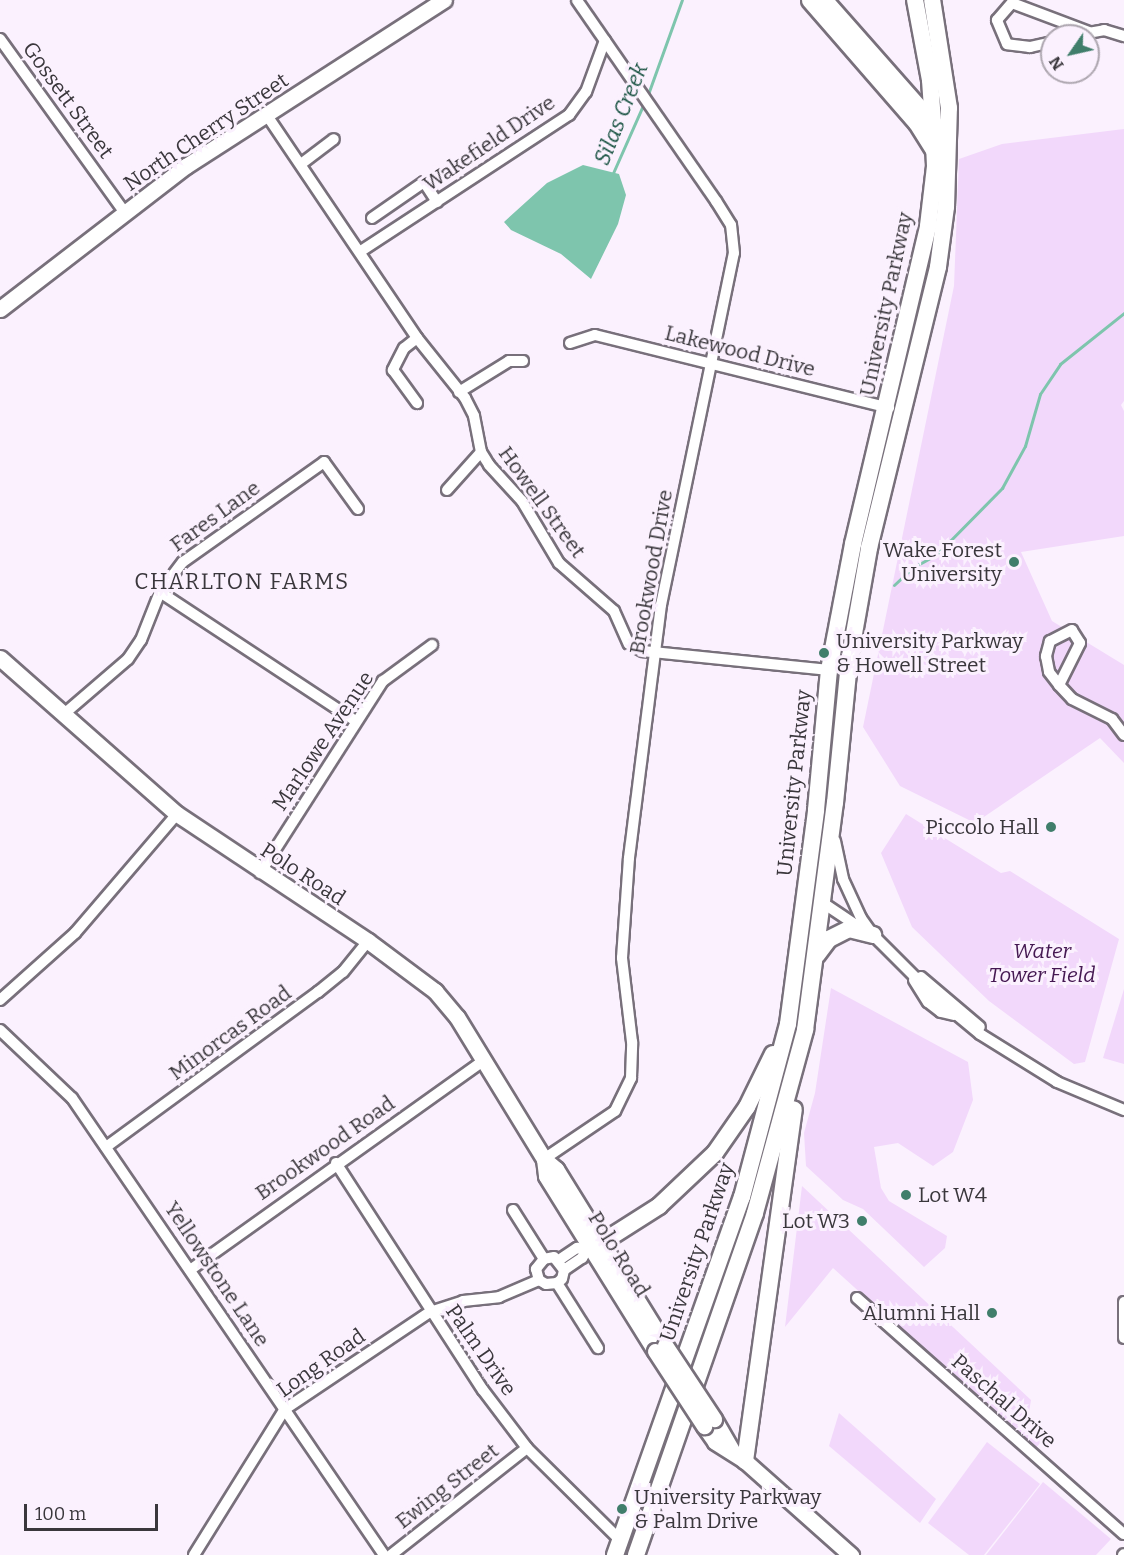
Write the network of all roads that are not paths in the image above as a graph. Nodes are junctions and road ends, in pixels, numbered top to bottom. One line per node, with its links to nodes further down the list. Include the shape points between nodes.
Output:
1 (444, 0): 14 (main road, North Cherry Street)
2 (577, 0): 12 (street, Brookwood Drive)
3 (809, 0): 17 (main road, via 916,123)
4 (825, 0): 15 (main road)
5 (915, 0): 15 (main road, University Parkway, via 930,80)
6 (932, 0): 20 (main road, University Parkway, via 951,130)
7 (1007, 2): 8 (street); 13 (street, via 997,20 1006,44)
8 (1067, 24)
9 (1100, 31): 10 (street)
10 (1124, 36)
11 (0, 39): 21 (street, Gossett Street)
12 (605, 40): 19 (street, Wakefield Drive, via 586,92 569,115); 28 (street, Brookwood Drive, via 731,225 732,269)
13 (1040, 45)
14 (266, 114): 18 (street, Howell Street); 21 (main road, North Cherry Street, via 186,166)
15 (933, 122): 17 (main road, University Parkway); 20 (main road, via 943,137 942,189)
16 (334, 139): 18 (street)
17 (934, 152): 31 (main road, University Parkway, via 928,226)
18 (301, 164): 23 (street, Howell Street)
19 (437, 202): 22 (street, via 424,182); 23 (street, Wakefield Drive)
20 (946, 207): 31 (main road, University Parkway, via 938,267)
21 (125, 213): 24 (main road, North Cherry Street)
22 (372, 218)
23 (361, 251): 25 (street, Howell Street)
24 (0, 309)
25 (417, 338): 29 (street, Howell Street); 30 (street, via 404,348 393,370)
26 (570, 343): 28 (street, Lakewood Drive, via 595,335)
27 (523, 361): 29 (street, via 509,361)
28 (712, 364): 31 (street, Lakewood Drive); 37 (street, Brookwood Drive)
29 (459, 392): 32 (street, Howell Street, via 474,416)
30 (417, 403)
31 (894, 409): 39 (main road, University Parkway, via 853,544); 45 (main road, University Parkway, via 849,662)
32 (481, 452): 33 (street); 37 (street, Howell Street, via 522,501 559,563 614,611 629,644 644,651)
33 (447, 489)
34 (358, 509): 35 (street, Fares Lane, via 324,462 183,562)
35 (160, 592): 41 (street, Fares Lane, via 141,640 128,659); 42 (street)
36 (432, 645): 42 (street, Marlowe Avenue, via 383,681)
37 (655, 650): 39 (street, Howell Street); 61 (street, Brookwood Drive, via 622,937 632,1042 631,1078 615,1111)
38 (0, 658): 41 (main road, Polo Road)
39 (829, 670): 46 (main road, University Parkway)
40 (1059, 685): 40 (street, via 1080,643 1072,630 1057,634 1047,649 1047,668); 43 (street, via 1077,703 1112,719)
41 (64, 714): 44 (main road, Polo Road)
42 (356, 721): 47 (street, Marlowe Avenue)
43 (1124, 735)
44 (177, 814): 47 (main road, Polo Road); 54 (street, via 75,933)
45 (832, 825): 48 (main road, University Parkway); 49 (street, via 843,879)
46 (812, 847): 48 (main road, via 818,857 814,893); 53 (main road, University Parkway)
47 (260, 873): 50 (main road, Polo Road)
48 (823, 903): 49 (street); 51 (main road, University Parkway)
49 (873, 935): 51 (main road, via 857,929 839,933); 52 (street)
50 (368, 941): 58 (main road, Polo Road, via 435,991); 60 (street, Minorcas Road, via 343,972 318,992)
51 (815, 958): 56 (main road, University Parkway)
52 (912, 974): 57 (street, via 957,1016); 57 (street, via 939,989)
53 (794, 984): 64 (main road, via 770,1063 732,1131 678,1191); 80 (main road, University Parkway, via 766,1120 742,1197)
54 (0, 1000)
55 (0, 1030): 60 (street, Yellowstone Lane, via 53,1078)
56 (805, 1030): 78 (main road); 84 (main road, University Parkway, via 754,1213)
57 (993, 1040): 59 (street, via 1057,1082)
58 (484, 1060): 61 (main road, Polo Road); 62 (street, Brookwood Road)
59 (1124, 1110)
60 (106, 1147): 67 (street, Yellowstone Lane)
61 (544, 1159): 64 (main road, Polo Road, via 556,1168)
62 (336, 1163): 67 (street, Brookwood Road); 72 (street, Palm Drive)
63 (513, 1210): 65 (street)
64 (592, 1247): 66 (street, via 582,1258); 75 (main road, Polo Road); 75 (main road, Polo Road, via 599,1263)
65 (543, 1259): 66 (street); 68 (street, via 536,1269)
66 (562, 1265): 69 (street, via 562,1279)
67 (190, 1270): 76 (street, Yellowstone Lane)
68 (539, 1280): 69 (street); 72 (street, Long Road, via 499,1297 463,1301)
69 (557, 1283): 74 (street)
70 (857, 1298): 79 (street, Paschal Drive)
71 (1124, 1302): 73 (street)
72 (430, 1311): 76 (street, Long Road); 77 (street, Palm Drive)
73 (1123, 1333)
74 (598, 1348)
75 (660, 1348): 78 (main road, Polo Road, bridge, via 709,1422)
76 (285, 1409): 81 (street, Long Road); 82 (street, Yellowstone Lane)
77 (527, 1448): 80 (street, Palm Drive); 83 (street, Ewing Street)
78 (739, 1456): 85 (main road, Polo Road)
79 (1124, 1534)
80 (617, 1547)
81 (194, 1555)
82 (384, 1555)
83 (391, 1555)
84 (636, 1555)
85 (851, 1555)

